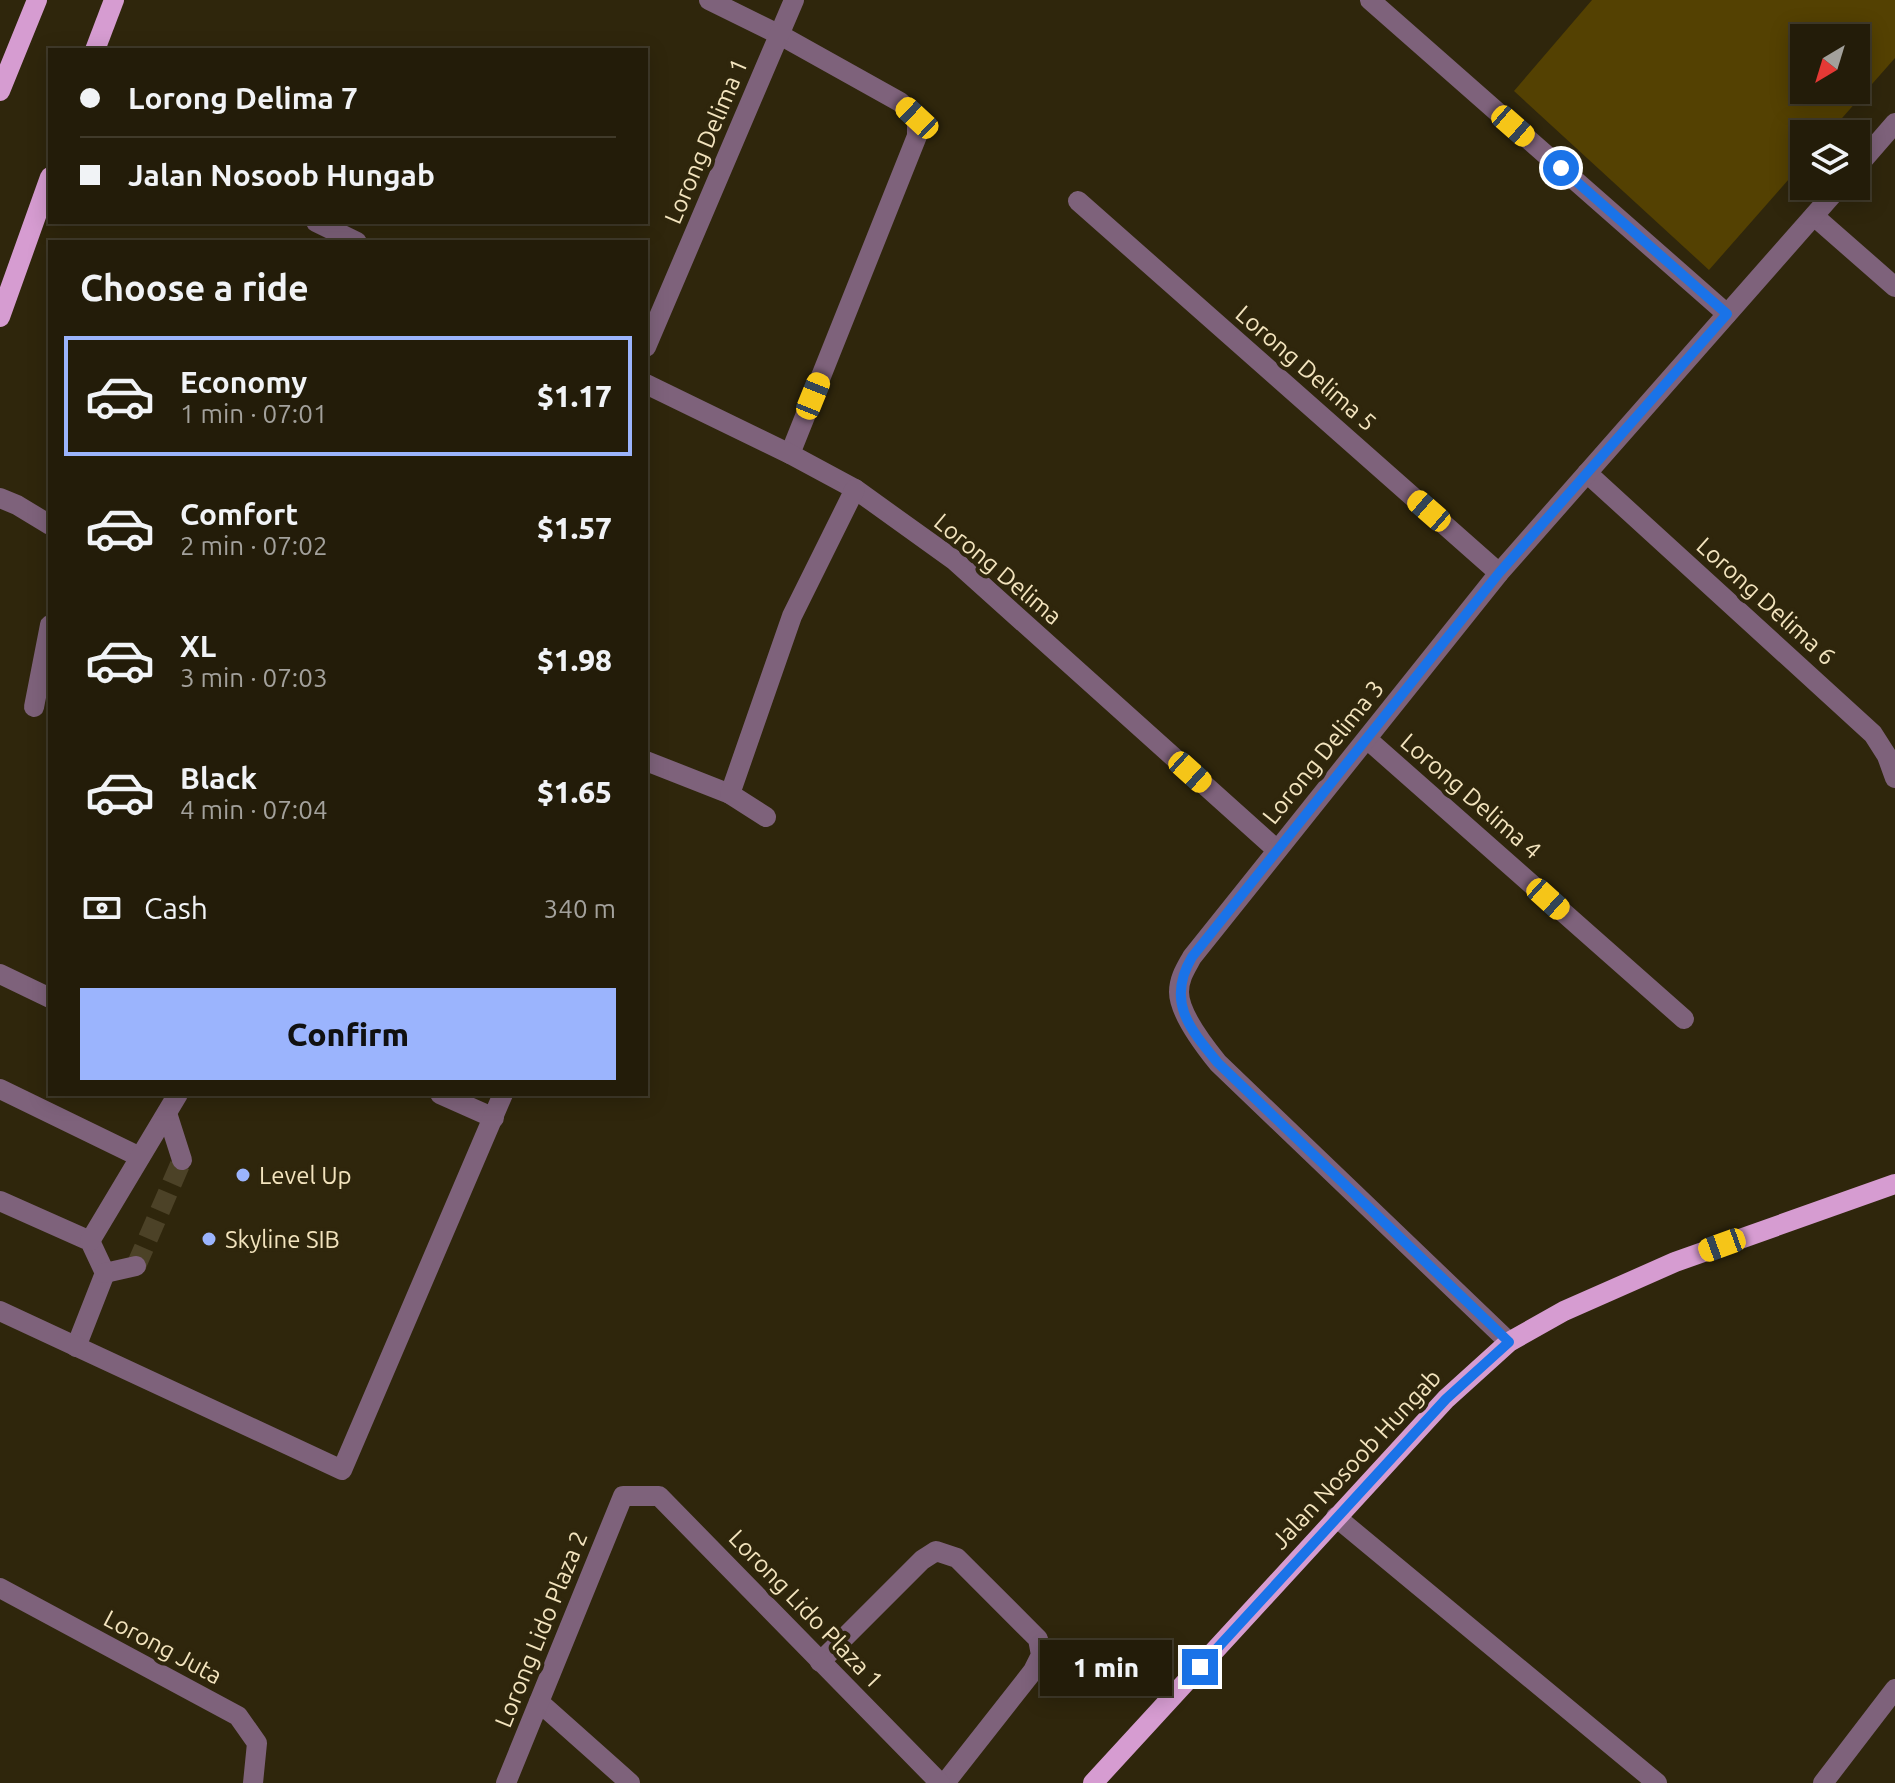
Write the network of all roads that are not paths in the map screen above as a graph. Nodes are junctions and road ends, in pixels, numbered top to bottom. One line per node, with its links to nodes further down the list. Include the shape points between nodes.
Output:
1 (37, 0): 6 (main road)
2 (114, 0): 7 (main road)
3 (709, 0): 8 (street)
4 (794, 0): 8 (street, Lorong Delima 1)
5 (1370, 0): 22 (street)
6 (27, 25): 9 (main road); 12 (main road)
7 (104, 26): 10 (main road); 11 (street)
8 (780, 35): 24 (street, Lorong Delima 1); 26 (street, via 900,102 917,118 917,136)
9 (0, 45)
10 (96, 48)
11 (108, 48)
12 (0, 91)
13 (1895, 123): 14 (street)
14 (1870, 152)
15 (48, 183): 23 (main road)
16 (1828, 200): 18 (street, Lorong Delima 3)
17 (1078, 201): 31 (street, Lorong Delima 5)
18 (1814, 216): 21 (street); 22 (street, Lorong Delima 3)
19 (320, 224): 20 (street)
20 (353, 240)
21 (1895, 287)
22 (1727, 314): 27 (street, Lorong Delima 3)
23 (0, 317)
24 (648, 342)
25 (648, 385): 26 (street, Lorong Delima)
26 (790, 454): 28 (street, Lorong Delima)
27 (1587, 473): 31 (street, Lorong Delima 3); 36 (street, Lorong Delima 6, via 1873,734)
28 (855, 489): 37 (street, via 792,616); 39 (street, Lorong Delima, via 954,560)
29 (0, 498): 30 (street)
30 (48, 524)
31 (1499, 573): 34 (street, Lorong Delima 3)
32 (48, 635): 33 (street)
33 (34, 707)
34 (1367, 739): 39 (street, Lorong Delima 3); 42 (street, Lorong Delima 4)
35 (648, 762): 37 (street)
36 (1895, 778)
37 (730, 794): 38 (street)
38 (766, 817)
39 (1277, 850): 57 (street, Lorong Delima 3, via 1182,975 1179,995 1197,1037)
40 (0, 974): 41 (street)
41 (48, 997)
42 (1684, 1019)
43 (0, 1089): 49 (street)
44 (177, 1096): 47 (street)
45 (444, 1096): 48 (street)
46 (502, 1096): 48 (street)
47 (167, 1113): 49 (street); 50 (street)
48 (494, 1118): 58 (street, via 342,1470)
49 (140, 1157): 53 (street)
50 (182, 1160)
51 (1895, 1184): 57 (main road, Jalan Nosoob Hungab, via 1675,1262 1564,1311)
52 (0, 1201): 53 (street)
53 (90, 1241): 55 (street)
54 (136, 1266): 55 (street)
55 (105, 1273): 58 (street)
56 (0, 1311): 58 (street)
57 (1509, 1342): 60 (main road, Jalan Nosoob Hungab, via 1446,1399)
58 (76, 1347)
59 (623, 1496): 62 (street, Lorong Lido Plaza 1, via 659,1496); 64 (street, Lorong Lido Plaza 2)
60 (1336, 1517): 69 (main road, Jalan Nosoob Hungab); 70 (street)
61 (0, 1588): 65 (street, Lorong Juta, via 238,1716 257,1743)
62 (820, 1662): 68 (street, Lorong Lido Plaza 1); 68 (street, via 922,1560 936,1551 957,1558 1038,1639 1041,1655)
63 (1895, 1689): 71 (street)
64 (539, 1702): 66 (street, Lorong Lido Plaza 2); 67 (street)
65 (253, 1783)
66 (506, 1783)
67 (630, 1783)
68 (943, 1783)
69 (1093, 1783)
70 (1657, 1783)
71 (1823, 1783)

